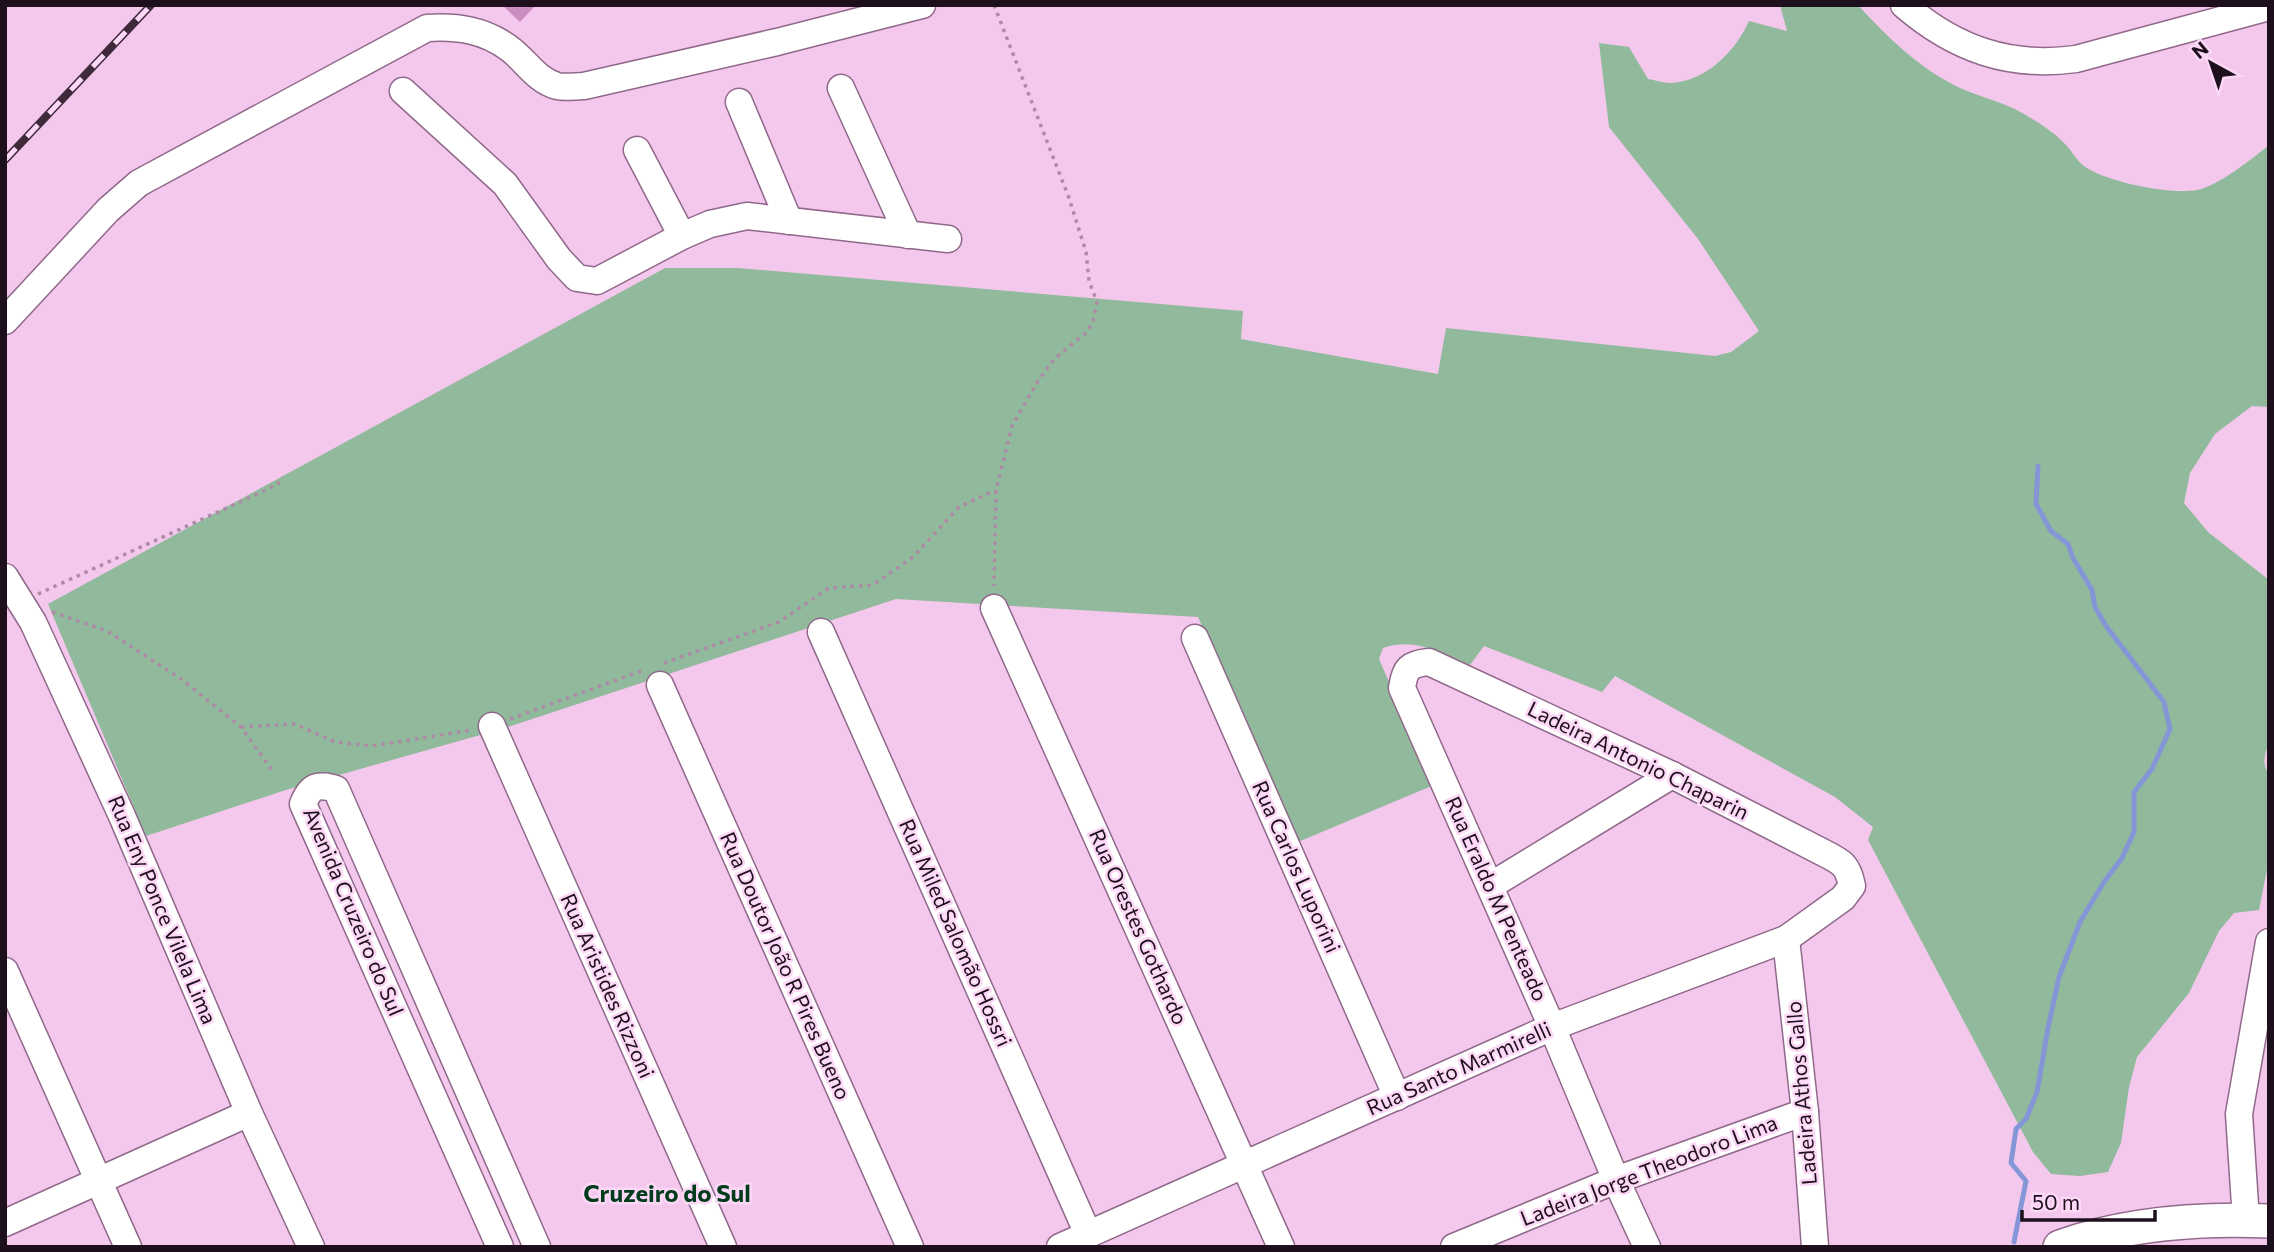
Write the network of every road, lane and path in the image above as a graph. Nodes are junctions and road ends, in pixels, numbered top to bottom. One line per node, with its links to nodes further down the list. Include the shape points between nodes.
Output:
1 (922, 5): 13 (street, via 584,86 558,87 540,78 509,48 473,29 427,28 139,183)
2 (994, 5): 15 (path, via 1069,198 1097,302 1087,332 1054,359 1012,426)
3 (1904, 5): 4 (street, via 1931,27 1979,51 2054,62 2076,60)
4 (2269, 7)
5 (841, 88): 10 (street)
6 (403, 91): 11 (street, via 505,184 577,278 597,281)
7 (739, 102): 9 (street)
8 (637, 150): 11 (street)
9 (789, 221): 10 (street); 11 (street, via 747,216)
10 (908, 234): 12 (street)
11 (682, 236)
12 (948, 239)
13 (5, 321)
14 (283, 477): 17 (path, via 277,485)
15 (996, 490): 18 (path); 22 (path, via 959,507 913,557 873,585 829,588 779,622)
16 (5, 576): 17 (street, Rua Eny Ponce Vilela Lima)
17 (20, 602): 24 (path, via 107,631 181,679); 36 (street, Rua Eny Ponce Vilela Lima, via 122,816)
18 (995, 608): 38 (street, Rua Orestes Gothardo)
19 (821, 632): 43 (street, Rua Miled Salomão Hossri)
20 (1195, 638): 33 (street, Rua Carlos Luporini)
21 (1409, 668): 26 (street, Ladeira Antonio Chaparin, via 1429,662); 27 (street, Rua Eraldo M Penteado, via 1402,688)
22 (657, 672): 23 (path); 49 (street, Rua Doutor João R Pires Bueno)
23 (492, 726): 24 (path, via 371,746 335,741 295,724); 48 (street, Rua Aristides Rizzoni)
24 (242, 727): 25 (path)
25 (274, 773)
26 (1672, 775): 27 (street); 28 (street, Ladeira Antonio Chaparin, via 1840,862 1849,872)
27 (1490, 886): 32 (street, Rua Eraldo M Penteado)
28 (1852, 886): 29 (street, Rua Santo Marmirelli, via 1843,898)
29 (1786, 939): 32 (street, Rua Santo Marmirelli); 35 (street, Ladeira Athos Gallo)
30 (2269, 942): 41 (street, via 2239,1114)
31 (5, 971): 40 (street)
32 (1552, 1027): 33 (street, Rua Santo Marmirelli); 39 (street, Rua Eraldo M Penteado)
33 (1397, 1097): 38 (street, Rua Santo Marmirelli)
34 (478, 1109): 37 (street); 37 (street, Avenida Cruzeiro do Sul, via 336,789 315,787 303,804); 47 (street, Avenida Cruzeiro do Sul)
35 (1805, 1112): 39 (street, Ladeira Jorge Theodoro Lima); 54 (street, Ladeira Athos Gallo)
36 (250, 1114): 40 (street); 45 (street, Rua Eny Ponce Vilela Lima)
37 (445, 1123): 46 (street, Avenida Cruzeiro do Sul)
38 (1244, 1164): 43 (street, Rua Santo Marmirelli); 51 (street, Rua Orestes Gothardo)
39 (1616, 1180): 52 (street, Ladeira Jorge Theodoro Lima); 53 (street, Rua Eraldo M Penteado)
40 (99, 1181): 42 (street); 44 (street)
41 (2257, 1220): 55 (main road, via 2133,1227)
42 (5, 1223)
43 (1088, 1234): 50 (street, Rua Santo Marmirelli)
44 (128, 1247)
45 (311, 1247)
46 (500, 1247)
47 (537, 1247)
48 (723, 1247)
49 (910, 1247)
50 (1060, 1247)
51 (1281, 1247)
52 (1454, 1247)
53 (1647, 1247)
54 (1815, 1247)
55 (2060, 1247)

